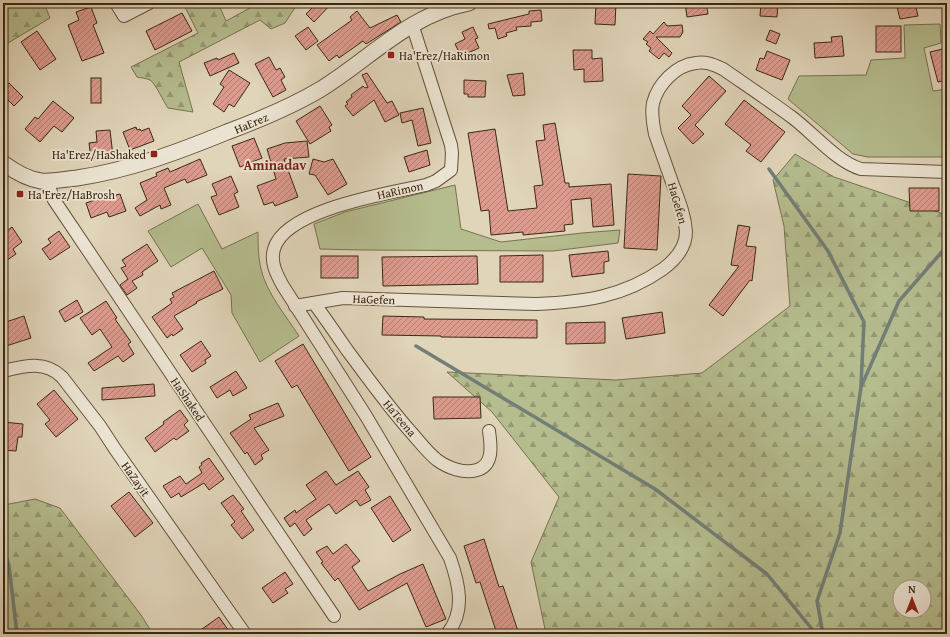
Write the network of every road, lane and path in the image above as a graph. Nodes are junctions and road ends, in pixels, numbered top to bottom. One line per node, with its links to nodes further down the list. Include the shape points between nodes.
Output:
1 (116, 3): 2 (street, via 124,16)
2 (149, 3)
3 (469, 3): 4 (street, HaErez, via 432,14)
4 (412, 24): 7 (street, HaErez, via 320,89 260,119 146,163 94,175); 9 (street, HaRimon, via 451,145 451,170 426,185 340,205 288,228 279,238 272,261 275,272)
5 (6, 170): 7 (street, HaErez, via 31,179)
6 (947, 172): 8 (street, HaGefen, via 861,169 852,166 792,117 723,69 696,63 677,70 667,78 653,104 652,120 655,134 684,217 686,234 678,255 651,277 616,293 567,303 343,298)
7 (47, 181): 12 (street, HaShaked, via 54,200)
8 (314, 303): 9 (street, HaGefen); 11 (street, HaTeena, via 390,408 438,460 468,472 484,468 490,455)
9 (295, 306): 14 (street, via 366,416 450,558 457,576 459,606 455,625)
10 (3, 371): 13 (street, HaZayit, via 38,365 56,371 62,377 100,426)
11 (489, 431)
12 (334, 616)
13 (245, 634)
14 (447, 634)

